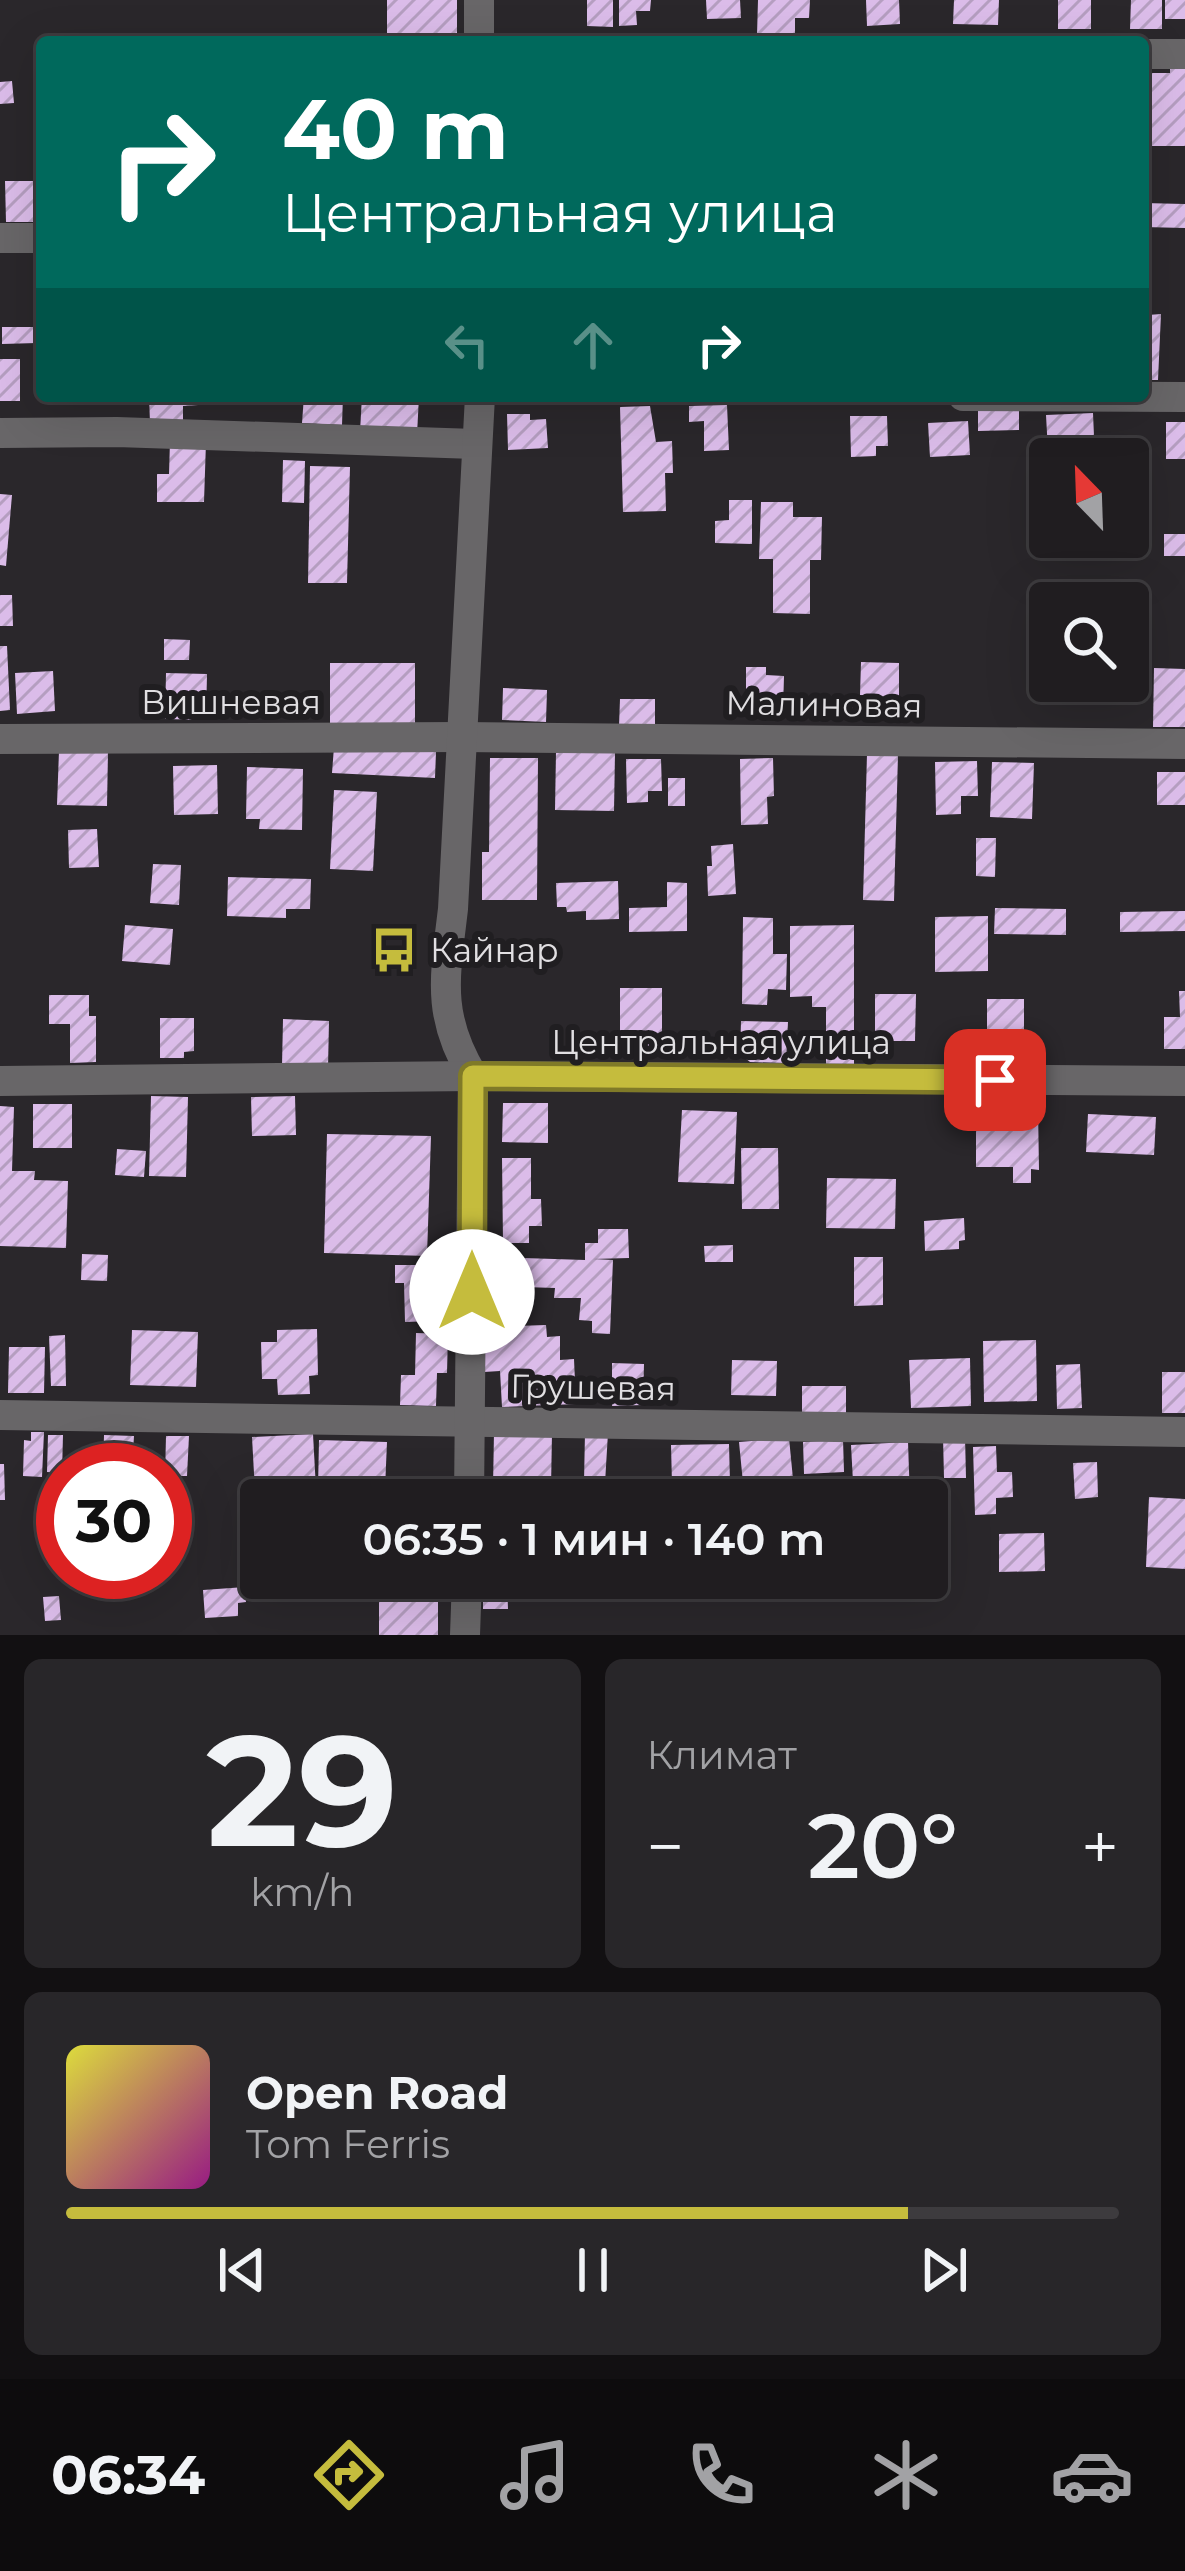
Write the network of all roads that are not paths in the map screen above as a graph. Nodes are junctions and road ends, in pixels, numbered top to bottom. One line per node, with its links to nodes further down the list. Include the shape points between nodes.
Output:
1 (479, 0): 2 (street)
2 (479, 36)
3 (1149, 54): 4 (street)
4 (1185, 54)
5 (0, 238): 6 (street)
6 (36, 238)
7 (1149, 397): 8 (street)
8 (1185, 397)
9 (479, 402): 11 (street)
10 (0, 433): 11 (street)
11 (475, 445): 12 (street)
12 (462, 737): 13 (street, Вишневая); 14 (street, Малиновая); 15 (street, via 444,989 455,1047)
13 (0, 739)
14 (1185, 744)
15 (473, 1076): 16 (street, Центральная улица); 17 (street, Центральная улица); 19 (street)
16 (0, 1081)
17 (1185, 1082)
18 (0, 1415): 19 (street, Грушевая)
19 (471, 1421): 20 (street, Грушевая); 21 (street)
20 (1185, 1432)
21 (470, 1479)
22 (466, 1599): 23 (street)
23 (465, 1635)

